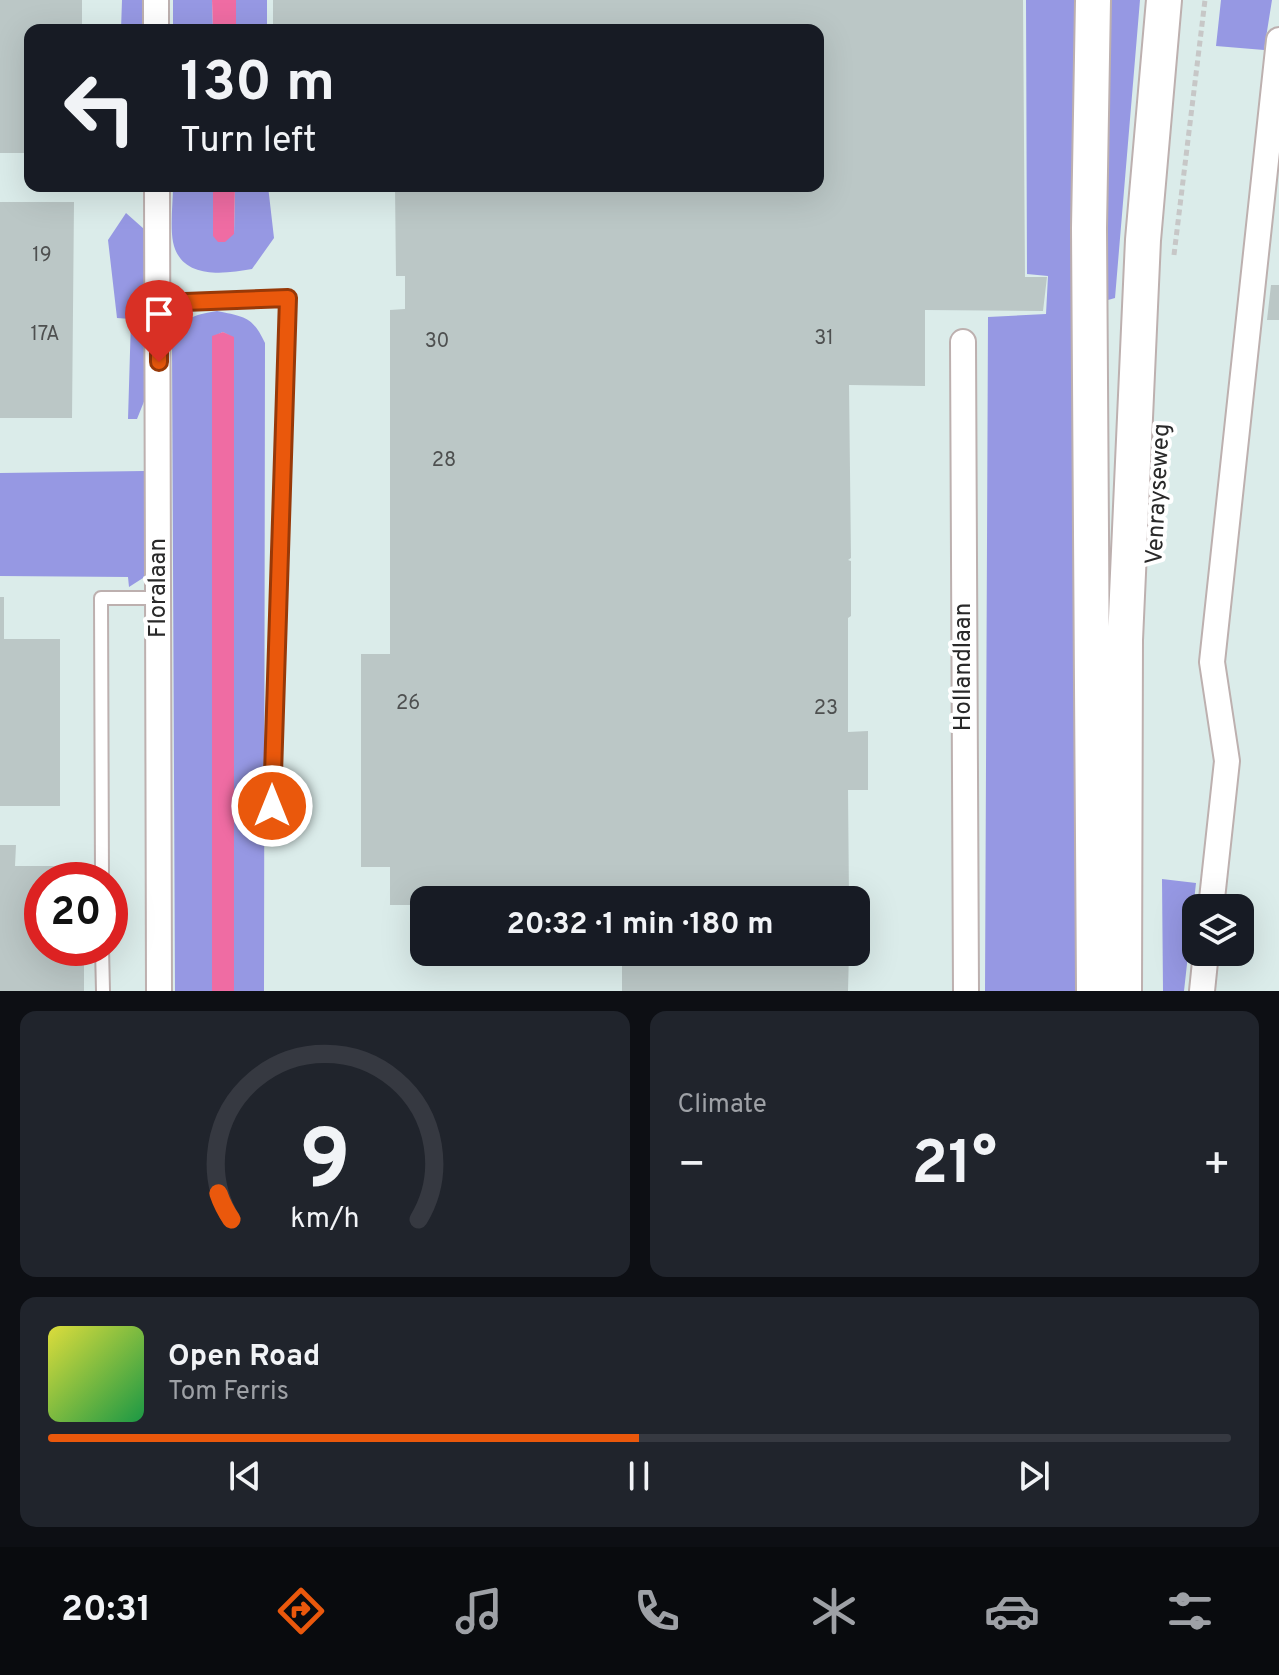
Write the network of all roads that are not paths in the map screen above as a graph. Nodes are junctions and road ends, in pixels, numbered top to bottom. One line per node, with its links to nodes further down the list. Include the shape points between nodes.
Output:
1 (156, 0): 4 (street)
2 (1093, 0): 18 (main road, via 1089,228)
3 (1164, 0): 19 (main road, Venrayseweg, via 1143,240 1126,624)
4 (156, 24)
5 (1279, 40): 12 (street, via 1212,662 1227,761)
6 (157, 192): 7 (street, Floralaan)
7 (159, 303): 9 (street, Floralaan); 10 (lane, via 288,298)
8 (963, 342): 17 (street, Hollandlaan)
9 (159, 598): 11 (lane, via 101,598); 16 (street, Floralaan)
10 (272, 829)
11 (102, 862)
12 (1213, 894)
13 (102, 966): 15 (lane)
14 (1205, 966): 20 (street)
15 (103, 991)
16 (159, 991)
17 (966, 991)
18 (1094, 991)
19 (1124, 991)
20 (1202, 991)

